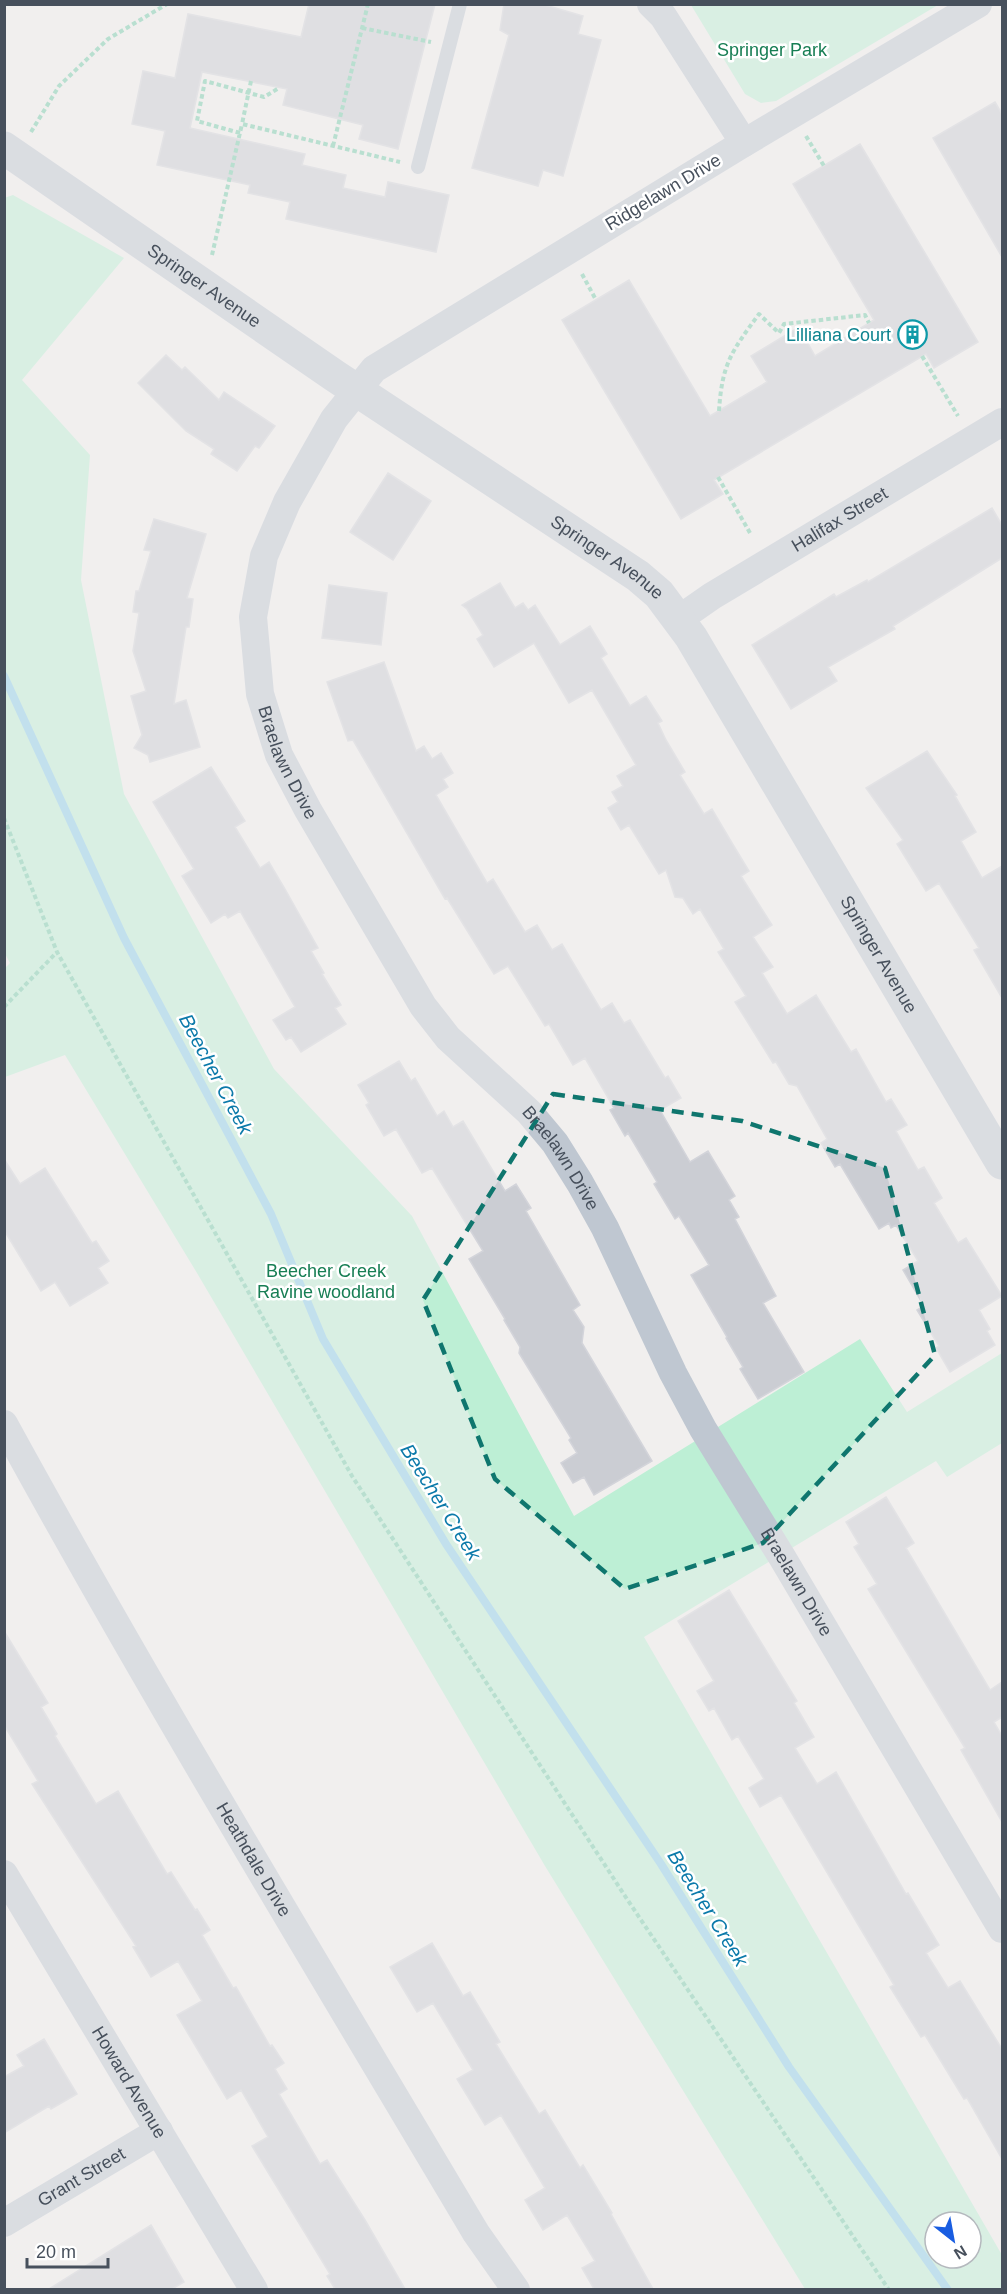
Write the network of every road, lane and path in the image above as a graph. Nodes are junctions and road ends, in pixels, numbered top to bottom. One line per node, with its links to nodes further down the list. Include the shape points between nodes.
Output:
1 (167, 4): 16 (path, via 108,39 59,86)
2 (368, 4): 6 (path)
3 (460, 4): 7 (lane)
4 (651, 4): 14 (street, via 663,16)
5 (978, 4): 14 (street, Ridgelawn Drive)
6 (363, 28): 7 (path); 15 (path)
7 (449, 46): 18 (lane)
8 (250, 81): 10 (path)
9 (279, 88): 10 (path, via 264,97)
10 (248, 93): 11 (path); 12 (path, via 205,81 197,121)
11 (242, 124): 12 (path); 15 (path)
12 (240, 133): 19 (path)
13 (806, 136): 17 (path)
14 (744, 143): 24 (street, Ridgelawn Drive, via 384,362)
15 (333, 146): 18 (path)
16 (10, 152): 24 (street, Springer Avenue)
17 (824, 166)
18 (418, 167)
19 (212, 257)
20 (580, 271): 21 (path)
21 (596, 300)
22 (869, 323): 25 (path, via 865,315 784,324 779,333 759,314 735,346 723,371)
23 (922, 356): 26 (path)
24 (356, 391): 30 (street, Springer Avenue, via 638,576); 37 (street, Braelawn Drive, via 334,419 287,502 264,556 253,617 260,694 279,755 423,1006 448,1038 529,1112 555,1143 580,1183 703,1429)
25 (718, 411)
26 (959, 417)
27 (1002, 422): 30 (street, Halifax Street)
28 (718, 477): 29 (path)
29 (750, 533)
30 (679, 619): 34 (street, Springer Avenue)
31 (4, 818): 32 (path)
32 (57, 952): 33 (path); 42 (path, via 352,1476 625,1896)
33 (4, 1007)
34 (1002, 1164)
35 (4, 1424): 41 (street, Heathdale Drive, via 190,1753 476,2233)
36 (4, 1874): 38 (street, Howard Avenue)
37 (1002, 1929)
38 (159, 2131): 39 (street, Grant Street); 40 (street, Howard Avenue)
39 (4, 2223)
40 (254, 2289)
41 (516, 2289)
42 (889, 2289)

